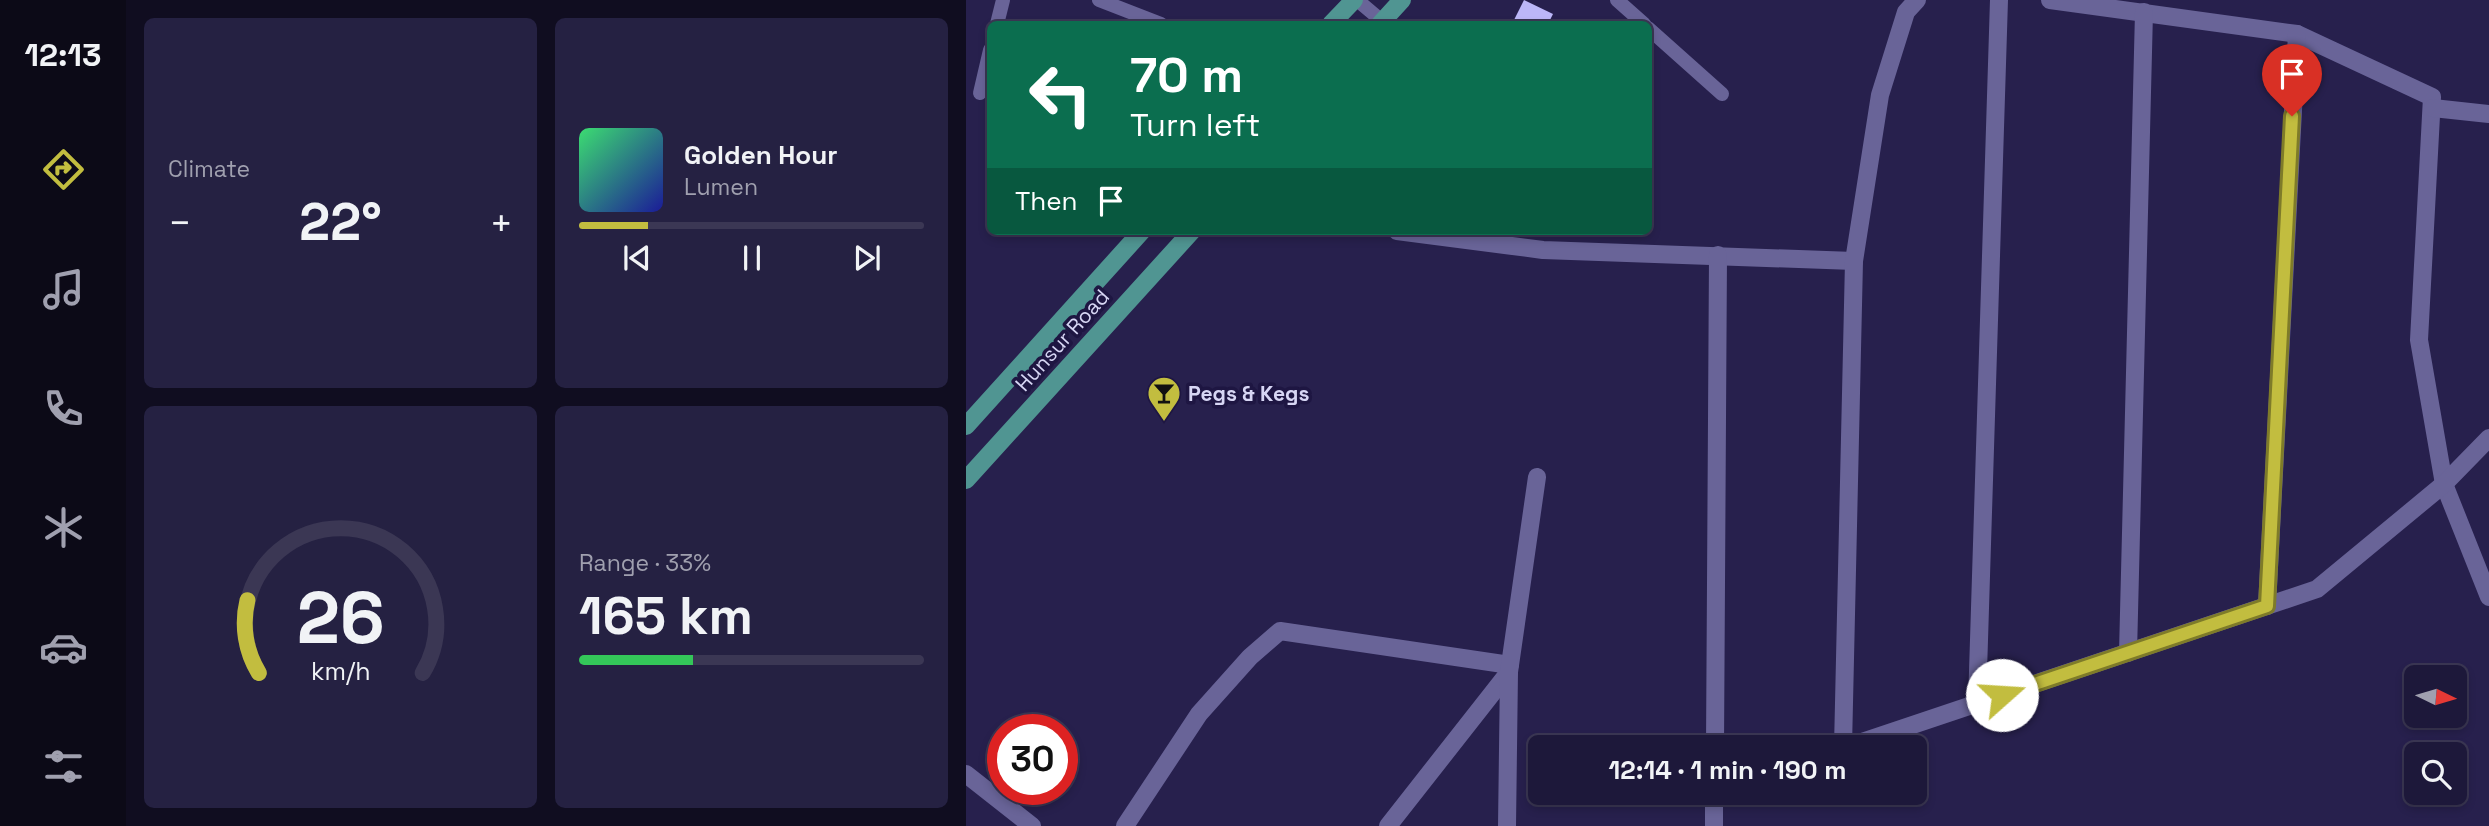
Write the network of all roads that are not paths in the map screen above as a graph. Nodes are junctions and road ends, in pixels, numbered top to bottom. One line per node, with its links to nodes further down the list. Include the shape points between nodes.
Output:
1 (1003, 0): 10 (lane)
2 (1099, 0): 11 (lane)
3 (1355, 0): 12 (main road); 13 (lane)
4 (1402, 0): 14 (main road)
5 (1617, 0): 15 (lane)
6 (1917, 0): 27 (street, via 1906,12 1881,95)
7 (1998, 0): 37 (street)
8 (2050, 0): 9 (street)
9 (2144, 12): 17 (street); 35 (street)
10 (998, 21)
11 (1150, 21)
12 (1334, 21)
13 (1379, 21)
14 (1383, 21)
15 (1641, 21)
16 (1652, 32): 20 (lane)
17 (2297, 34): 21 (street, via 2432,97); 34 (street)
18 (987, 63): 19 (lane)
19 (980, 93)
20 (1722, 94)
21 (2433, 108): 22 (street); 32 (street, via 2419,340)
22 (2489, 114)
23 (1138, 235): 28 (main road)
24 (1188, 235): 31 (main road, Hunsur Road)
25 (1428, 235): 26 (street, via 1543,250)
26 (1718, 255): 27 (street); 38 (street)
27 (1854, 261): 39 (street)
28 (966, 426)
29 (2489, 438): 32 (street)
30 (1537, 477): 36 (street)
31 (966, 480)
32 (2444, 484): 33 (street); 34 (street, via 2317,589)
33 (2488, 589)
34 (2267, 606): 35 (street)
35 (2128, 653): 37 (street)
36 (1509, 668): 44 (street, via 1280,631 1199,714); 45 (street); 46 (street)
37 (1977, 704): 40 (street)
38 (1715, 735)
39 (1845, 735)
40 (1882, 735)
41 (966, 774): 43 (street)
42 (1714, 805): 47 (street)
43 (1032, 826)
44 (1125, 826)
45 (1388, 826)
46 (1507, 826)
47 (1714, 826)

